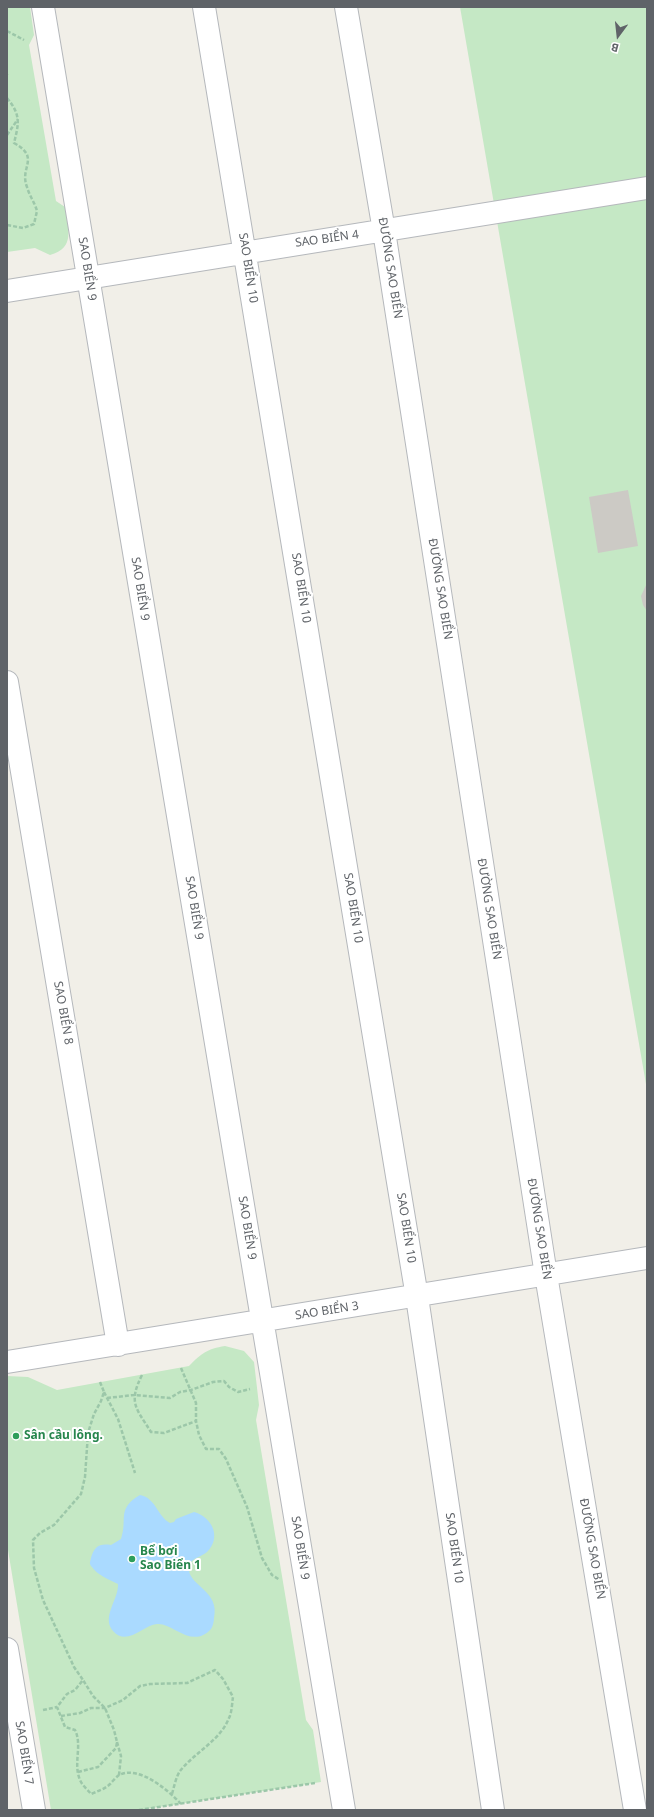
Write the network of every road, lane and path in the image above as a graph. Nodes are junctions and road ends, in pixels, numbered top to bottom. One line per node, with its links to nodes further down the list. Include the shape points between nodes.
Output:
1 (43, 7): 13 (street, SAO BIỂN 9)
2 (204, 7): 12 (street, SAO BIỂN 10)
3 (346, 7): 11 (street, ĐƯỜNG SAO BIỂN)
4 (7, 31): 5 (path)
5 (30, 43)
6 (7, 98): 7 (path)
7 (19, 118): 8 (path); 10 (path, via 14,143 25,149 28,157 26,186 37,211 34,224 23,228)
8 (7, 135)
9 (647, 188): 11 (street, SAO BIỂN 4)
10 (7, 225)
11 (384, 231): 12 (street, SAO BIỂN 4); 17 (street, ĐƯỜNG SAO BIỂN)
12 (246, 251): 13 (street, SAO BIỂN 4); 18 (street, SAO BIỂN 10)
13 (88, 278): 14 (street, SAO BIỂN 4); 19 (street, SAO BIỂN 9)
14 (7, 291)
15 (7, 682): 20 (street, SAO BIỂN 8)
16 (647, 1258): 17 (street, SAO BIỂN 3)
17 (546, 1275): 18 (street, SAO BIỂN 3); 49 (street, ĐƯỜNG SAO BIỂN)
18 (417, 1297): 19 (street, SAO BIỂN 3); 48 (street, SAO BIỂN 10)
19 (263, 1321): 20 (street, SAO BIỂN 3); 47 (street, SAO BIỂN 9)
20 (118, 1345): 21 (street, SAO BIỂN 3)
21 (7, 1362)
22 (181, 1368): 26 (path)
23 (142, 1375): 28 (path)
24 (100, 1382): 27 (path)
25 (252, 1388): 26 (path, via 238,1392 224,1381 218,1381)
26 (192, 1390): 28 (path, via 180,1392 170,1398); 30 (path, via 196,1403)
27 (104, 1392): 29 (path); 34 (path, via 88,1433 86,1477 81,1494 54,1525 33,1540 34,1568 43,1600 74,1667)
28 (134, 1395): 29 (path); 30 (path, via 135,1406 151,1432 164,1433)
29 (107, 1398): 31 (path, via 118,1419)
30 (196, 1421): 32 (path, via 206,1450 219,1449 226,1459 247,1507 262,1558 272,1575)
31 (134, 1473)
32 (283, 1582)
33 (7, 1649): 45 (street, SAO BIỂN 7)
34 (83, 1680): 35 (path); 36 (path, via 93,1696)
35 (57, 1707): 37 (path); 38 (path)
36 (105, 1708): 38 (path, via 91,1708); 39 (path); 43 (path, via 123,1700 140,1686 188,1682 215,1670 223,1679 233,1697 229,1718 220,1733 179,1772)
37 (42, 1710)
38 (61, 1716): 40 (path, via 65,1727 75,1730 79,1737 76,1765)
39 (117, 1742): 40 (path, via 116,1748 98,1767); 41 (path, via 121,1756)
40 (78, 1772): 41 (path, via 81,1782 91,1794 110,1784)
41 (119, 1775): 43 (path, via 135,1773 152,1780)
42 (321, 1782): 44 (path)
43 (172, 1794): 44 (path)
44 (181, 1804): 46 (path)
45 (34, 1810)
46 (139, 1810)
47 (344, 1810)
48 (493, 1810)
49 (635, 1810)

